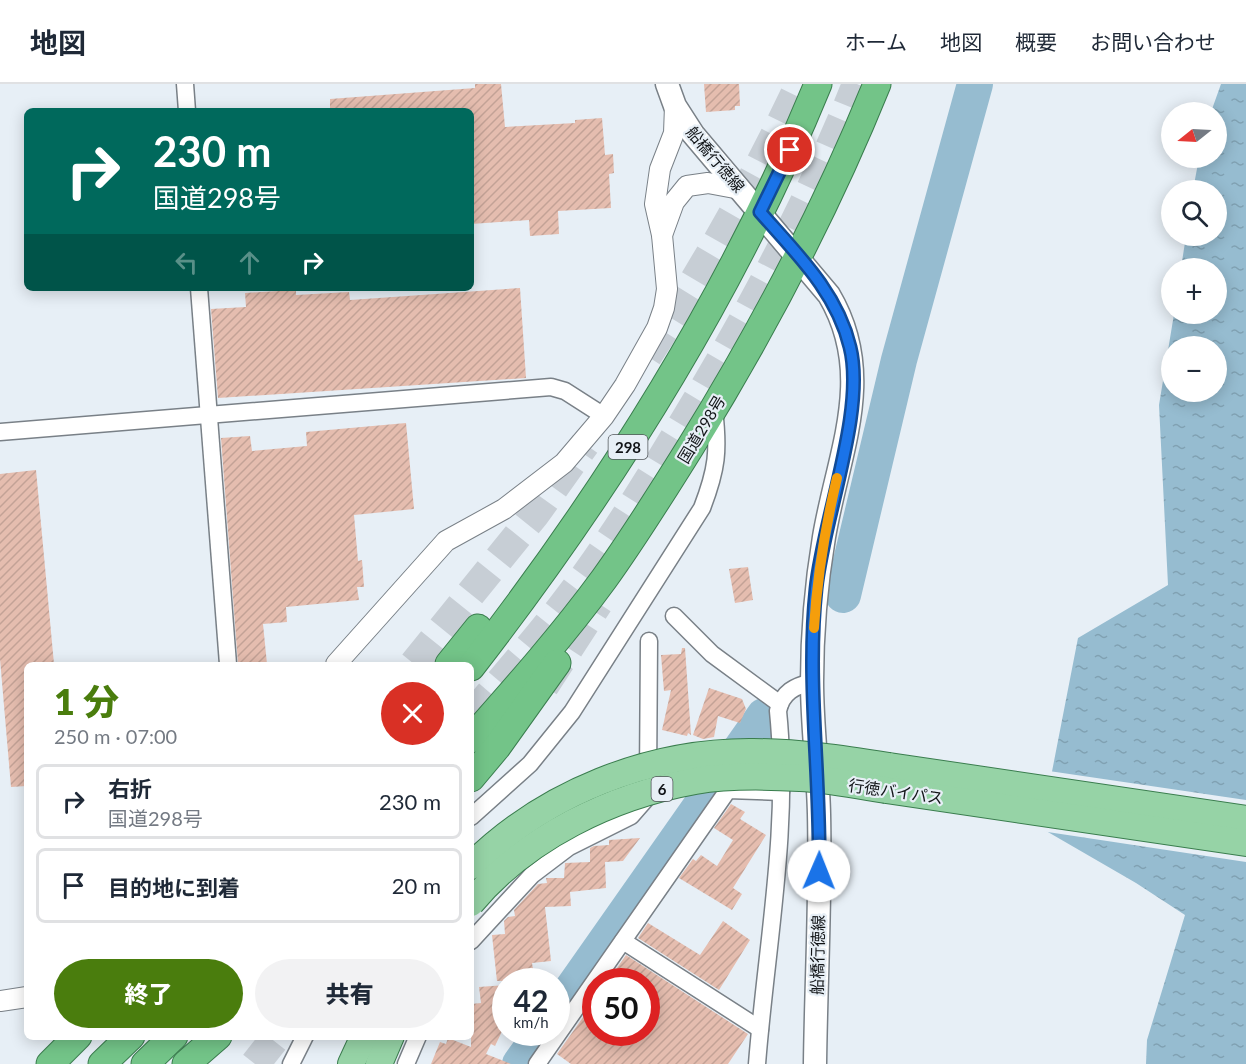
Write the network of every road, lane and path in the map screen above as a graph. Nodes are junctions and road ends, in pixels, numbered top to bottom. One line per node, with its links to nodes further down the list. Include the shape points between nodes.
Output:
1 (185, 84): 6 (street)
2 (667, 84): 5 (main road, 船橋行徳線)
3 (818, 84): 8 (highway, 298)
4 (877, 84): 10 (highway, 国道298号)
5 (675, 106): 7 (main road, 船橋行徳線, via 693,134); 9 (street, via 674,133 660,169 656,196)
6 (187, 108)
7 (740, 189): 8 (main road, 船橋行徳線); 9 (street, via 708,183 687,186 674,202)
8 (760, 212): 10 (main road, 船橋行徳線); 16 (highway, 298, via 693,339)
9 (662, 235): 14 (street, via 664,308 657,328)
10 (799, 256): 12 (highway, 国道298号); 24 (main road, 船橋行徳線, via 834,304 847,336 854,392 816,589)
11 (199, 291): 13 (street)
12 (714, 408): 17 (highway, 国道298号); 31 (street, via 719,446 702,508 572,712 530,764)
13 (207, 416): 14 (street, via 551,387 566,391); 15 (street); 20 (street)
14 (604, 416): 21 (street, via 581,446 545,479 433,553)
15 (0, 432)
16 (610, 474): 22 (highway, 298); 23 (highway, 298, via 567,539)
17 (604, 579): 26 (highway, 国道298号); 28 (highway, via 554,669)
18 (674, 616): 25 (street, via 712,654)
19 (649, 642): 29 (street)
20 (228, 662)
21 (338, 662)
22 (451, 662)
23 (474, 663)
24 (812, 682): 25 (street, via 795,686); 59 (main road, 船橋行徳線, via 819,829)
25 (780, 704): 27 (street)
26 (474, 736)
27 (781, 766): 29 (street, via 695,770); 30 (street)
28 (474, 774)
29 (648, 781): 36 (street, via 645,800 631,816 569,847 532,875)
30 (781, 792): 37 (street, via 728,790); 40 (street)
31 (474, 814)
32 (1246, 819): 34 (main road, 行徳バイパス / 6, bridge, via 813,755 738,752 685,757 601,781 554,803 501,839)
33 (1246, 843): 35 (main road, 行徳バイパス / 6, bridge, via 803,778 735,778 696,781 600,810 535,846)
34 (474, 863)
35 (474, 900)
36 (474, 938)
37 (623, 941): 40 (street); 57 (street)
38 (24, 998): 39 (street)
39 (0, 1001)
40 (760, 1029): 58 (street)
41 (74, 1040): 49 (highway)
42 (127, 1040): 50 (highway)
43 (170, 1040): 51 (highway)
44 (213, 1040): 52 (highway)
45 (303, 1040): 53 (street)
46 (362, 1040): 54 (main road)
47 (390, 1040): 55 (main road)
48 (416, 1040): 56 (street)
49 (50, 1064)
50 (102, 1064)
51 (145, 1064)
52 (186, 1064)
53 (291, 1064)
54 (351, 1064)
55 (379, 1064)
56 (406, 1064)
57 (537, 1064)
58 (757, 1064)
59 (815, 1064)

